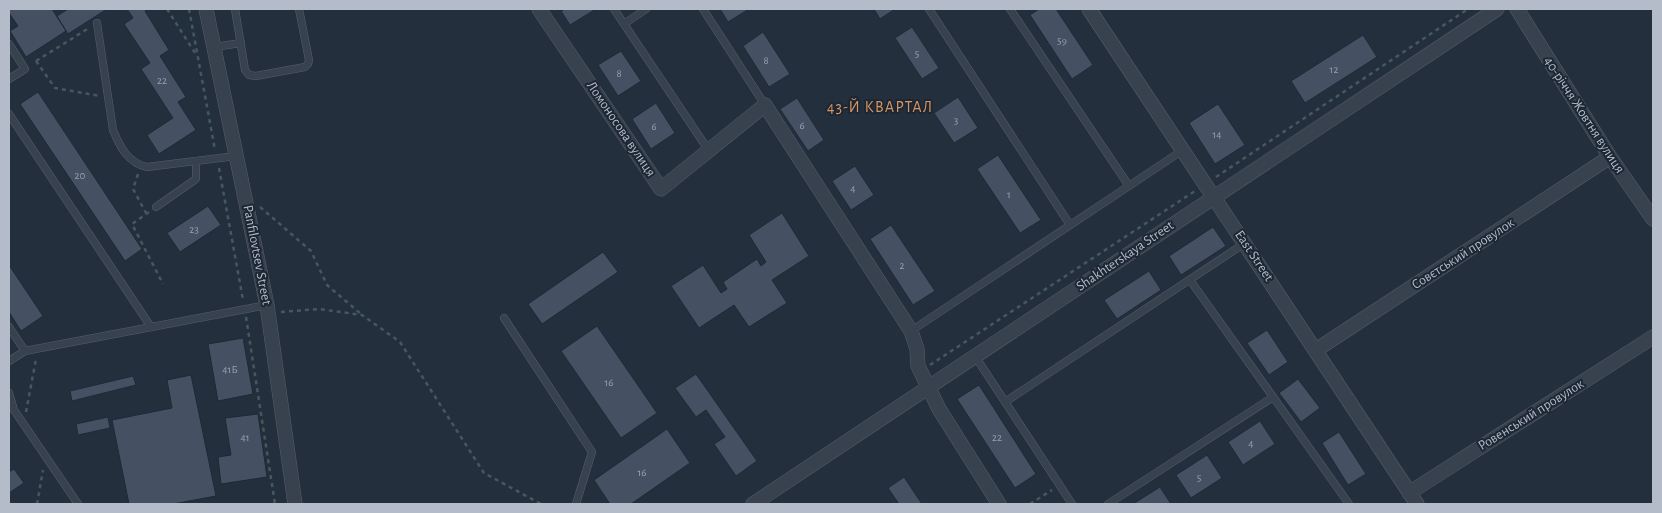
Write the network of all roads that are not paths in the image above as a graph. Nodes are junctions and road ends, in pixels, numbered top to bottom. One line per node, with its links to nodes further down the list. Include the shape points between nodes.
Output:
1 (206, 9): 17 (street, Panfilovtsev Street)
2 (235, 9): 15 (lane)
3 (299, 9): 15 (lane, via 309,60 305,67 249,75 245,70)
4 (539, 9): 22 (street, Ломоносова вулиця, via 661,189)
5 (614, 9): 14 (lane)
6 (646, 9): 14 (lane)
7 (703, 9): 19 (lane)
8 (929, 9): 30 (lane)
9 (1010, 9): 26 (lane)
10 (1089, 9): 21 (street, East Street)
11 (1497, 9): 27 (street, Shakhterskaya Street)
12 (1517, 9): 24 (street, 40-річчя Жовтня вулиця)
13 (96, 23): 25 (lane, via 113,130 127,156 137,165 146,167)
14 (624, 24): 22 (lane)
15 (241, 43): 17 (lane)
16 (9, 44): 18 (lane, via 25,69)
17 (214, 47): 23 (street, Panfilovtsev Street)
18 (9, 79)
19 (766, 105): 22 (street, Ломоносова вулиця); 37 (street)
20 (9, 114): 35 (lane)
21 (1183, 150): 26 (lane); 27 (street, East Street)
22 (709, 151)
23 (236, 156): 25 (lane); 33 (street, Panfilovtsev Street)
24 (1610, 157): 29 (street, 40-річчя Жовтня вулиця); 39 (street, Совєтський провулок)
25 (196, 161): 28 (lane, via 196,179)
26 (1129, 186): 30 (lane)
27 (1215, 197): 31 (street, East Street); 41 (street, Shakhterskaya Street)
28 (156, 206)
29 (1653, 219)
30 (1070, 225): 37 (lane)
31 (1245, 243): 32 (lane); 39 (street, East Street)
32 (1190, 280): 45 (lane); 46 (lane)
33 (268, 309): 35 (lane, via 245,309); 49 (street, Panfilovtsev Street)
34 (504, 318): 50 (lane, via 592,452)
35 (151, 326): 40 (lane)
36 (9, 327): 40 (lane)
37 (911, 331): 43 (street, via 918,366)
38 (1653, 337): 47 (street, Ровенський провулок)
39 (1316, 350): 47 (street, East Street)
40 (25, 351): 42 (lane)
41 (976, 356): 43 (street, Shakhterskaya Street); 46 (lane)
42 (9, 361)
43 (928, 388): 51 (street, Shakhterskaya Street); 52 (street)
44 (9, 393): 48 (lane, via 14,410)
45 (1273, 397): 54 (lane); 55 (lane)
46 (1005, 402): 53 (lane)
47 (1413, 498)
48 (78, 504)
49 (295, 504)
50 (576, 504)
51 (753, 504)
52 (999, 504)
53 (1072, 504)
54 (1108, 504)
55 (1349, 504)

